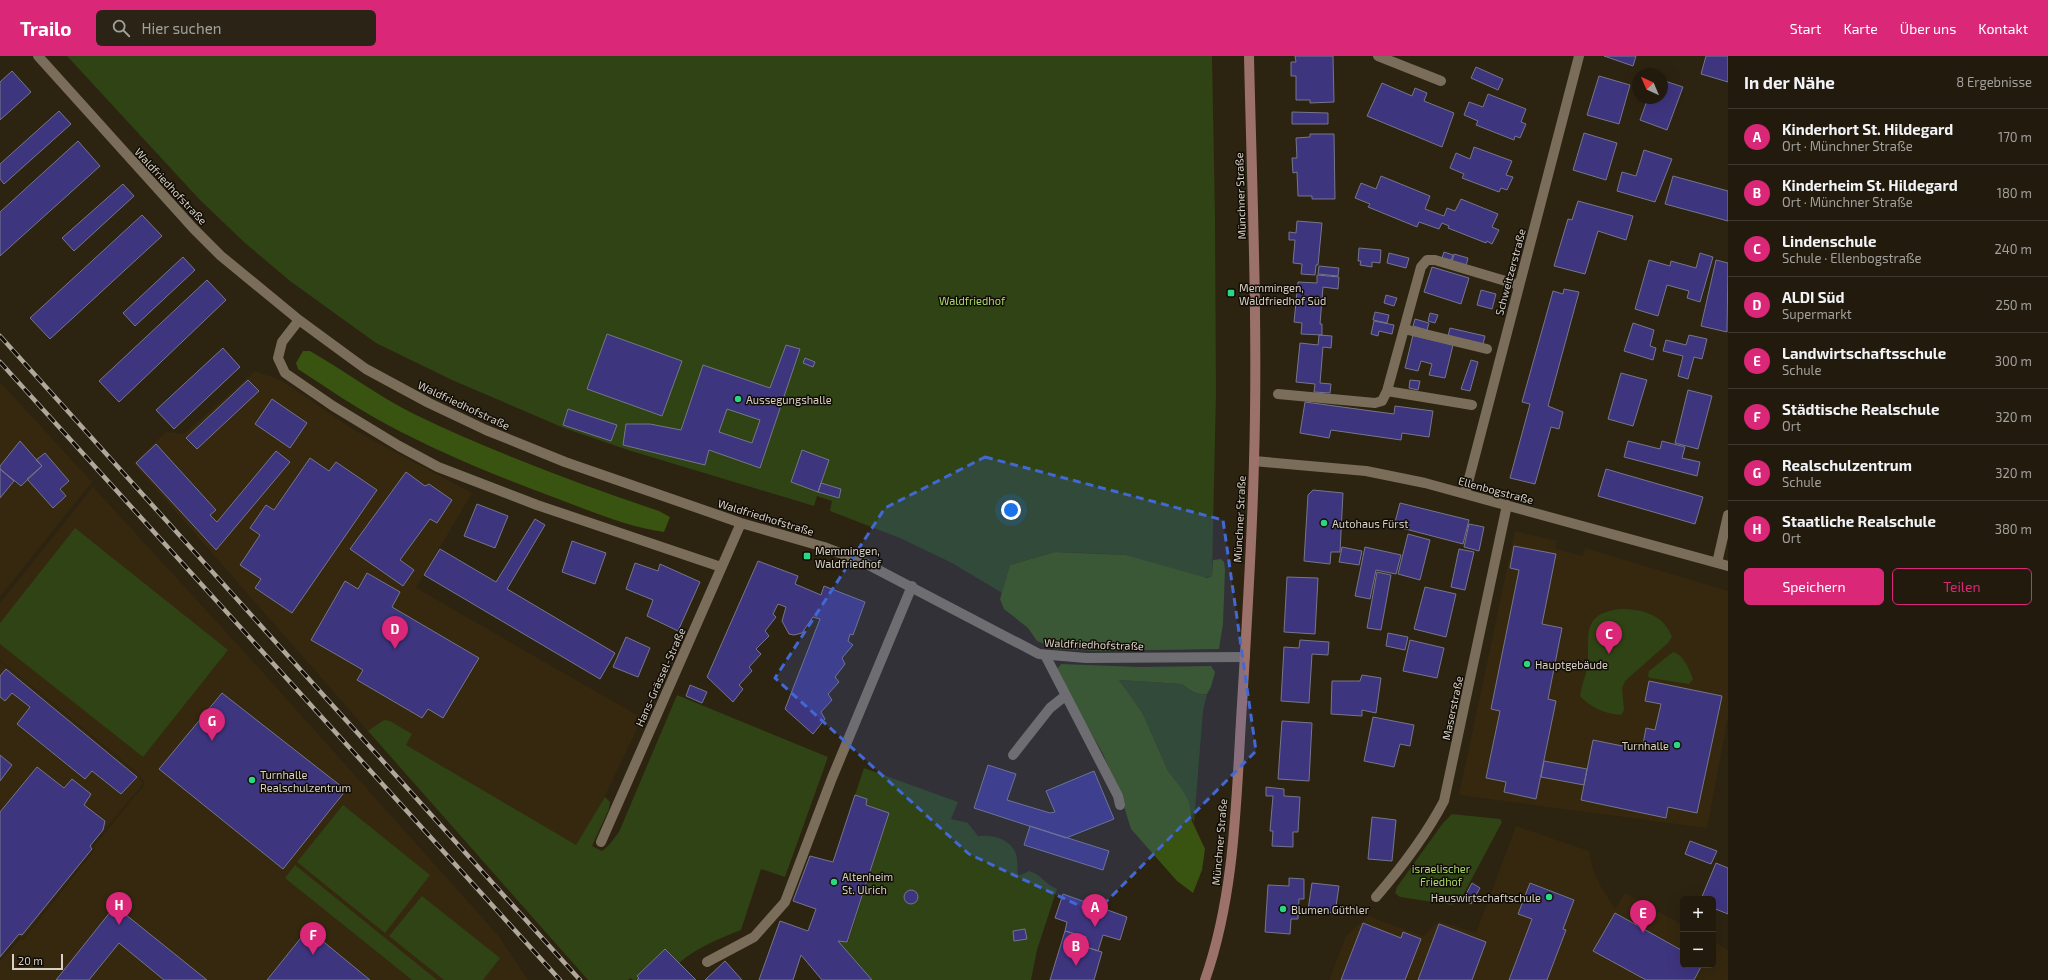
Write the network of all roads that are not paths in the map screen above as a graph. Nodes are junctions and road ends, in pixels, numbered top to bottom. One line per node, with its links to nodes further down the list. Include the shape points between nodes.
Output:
1 (38, 56): 7 (street, Waldfriedhofstraße, via 193,228 221,256)
2 (1249, 56): 13 (street, Münchner Straße, via 1254,262)
3 (1378, 56): 5 (street)
4 (1579, 56): 6 (street, Schweitzerstraße)
5 (1441, 81)
6 (1519, 285): 8 (street, via 1435,260 1427,260 1421,267); 14 (street, Schweitzerstraße)
7 (299, 320): 17 (street, Waldfriedhofstraße, via 366,369 486,430 565,462); 20 (street, via 282,342 278,358 285,373 399,446 438,467 537,505)
8 (1404, 329): 9 (street); 10 (street)
9 (1487, 349)
10 (1387, 391): 11 (street, via 1382,401 1375,403); 12 (street)
11 (1278, 394)
12 (1472, 405)
13 (1254, 461): 14 (street, Ellenbogstraße, via 1366,471); 23 (street, Münchner Straße)
14 (1465, 494): 15 (street, Ellenbogstraße)
15 (1507, 505): 18 (street, Ellenbogstraße); 28 (street, Maserstraße, via 1444,801 1407,860)
16 (1728, 515): 18 (street)
17 (741, 523): 20 (street, Hans-Grässel-Straße); 21 (street, Waldfriedhofstraße, via 824,547)
18 (1717, 563): 19 (street, Ellenbogstraße)
19 (1728, 566)
20 (721, 568): 27 (street, Hans-Grässel-Straße)
21 (912, 586): 22 (street, Waldfriedhofstraße, via 1004,637); 29 (street, via 832,778 785,902 754,938)
22 (1045, 655): 23 (street, Waldfriedhofstraße, via 1086,658); 24 (street)
23 (1245, 657): 30 (street, Münchner Straße, via 1229,877 1218,942)
24 (1065, 696): 25 (street, via 1050,708); 26 (street)
25 (1013, 755)
26 (1120, 805)
27 (601, 842)
28 (1376, 897)
29 (707, 962)
30 (1205, 980)

